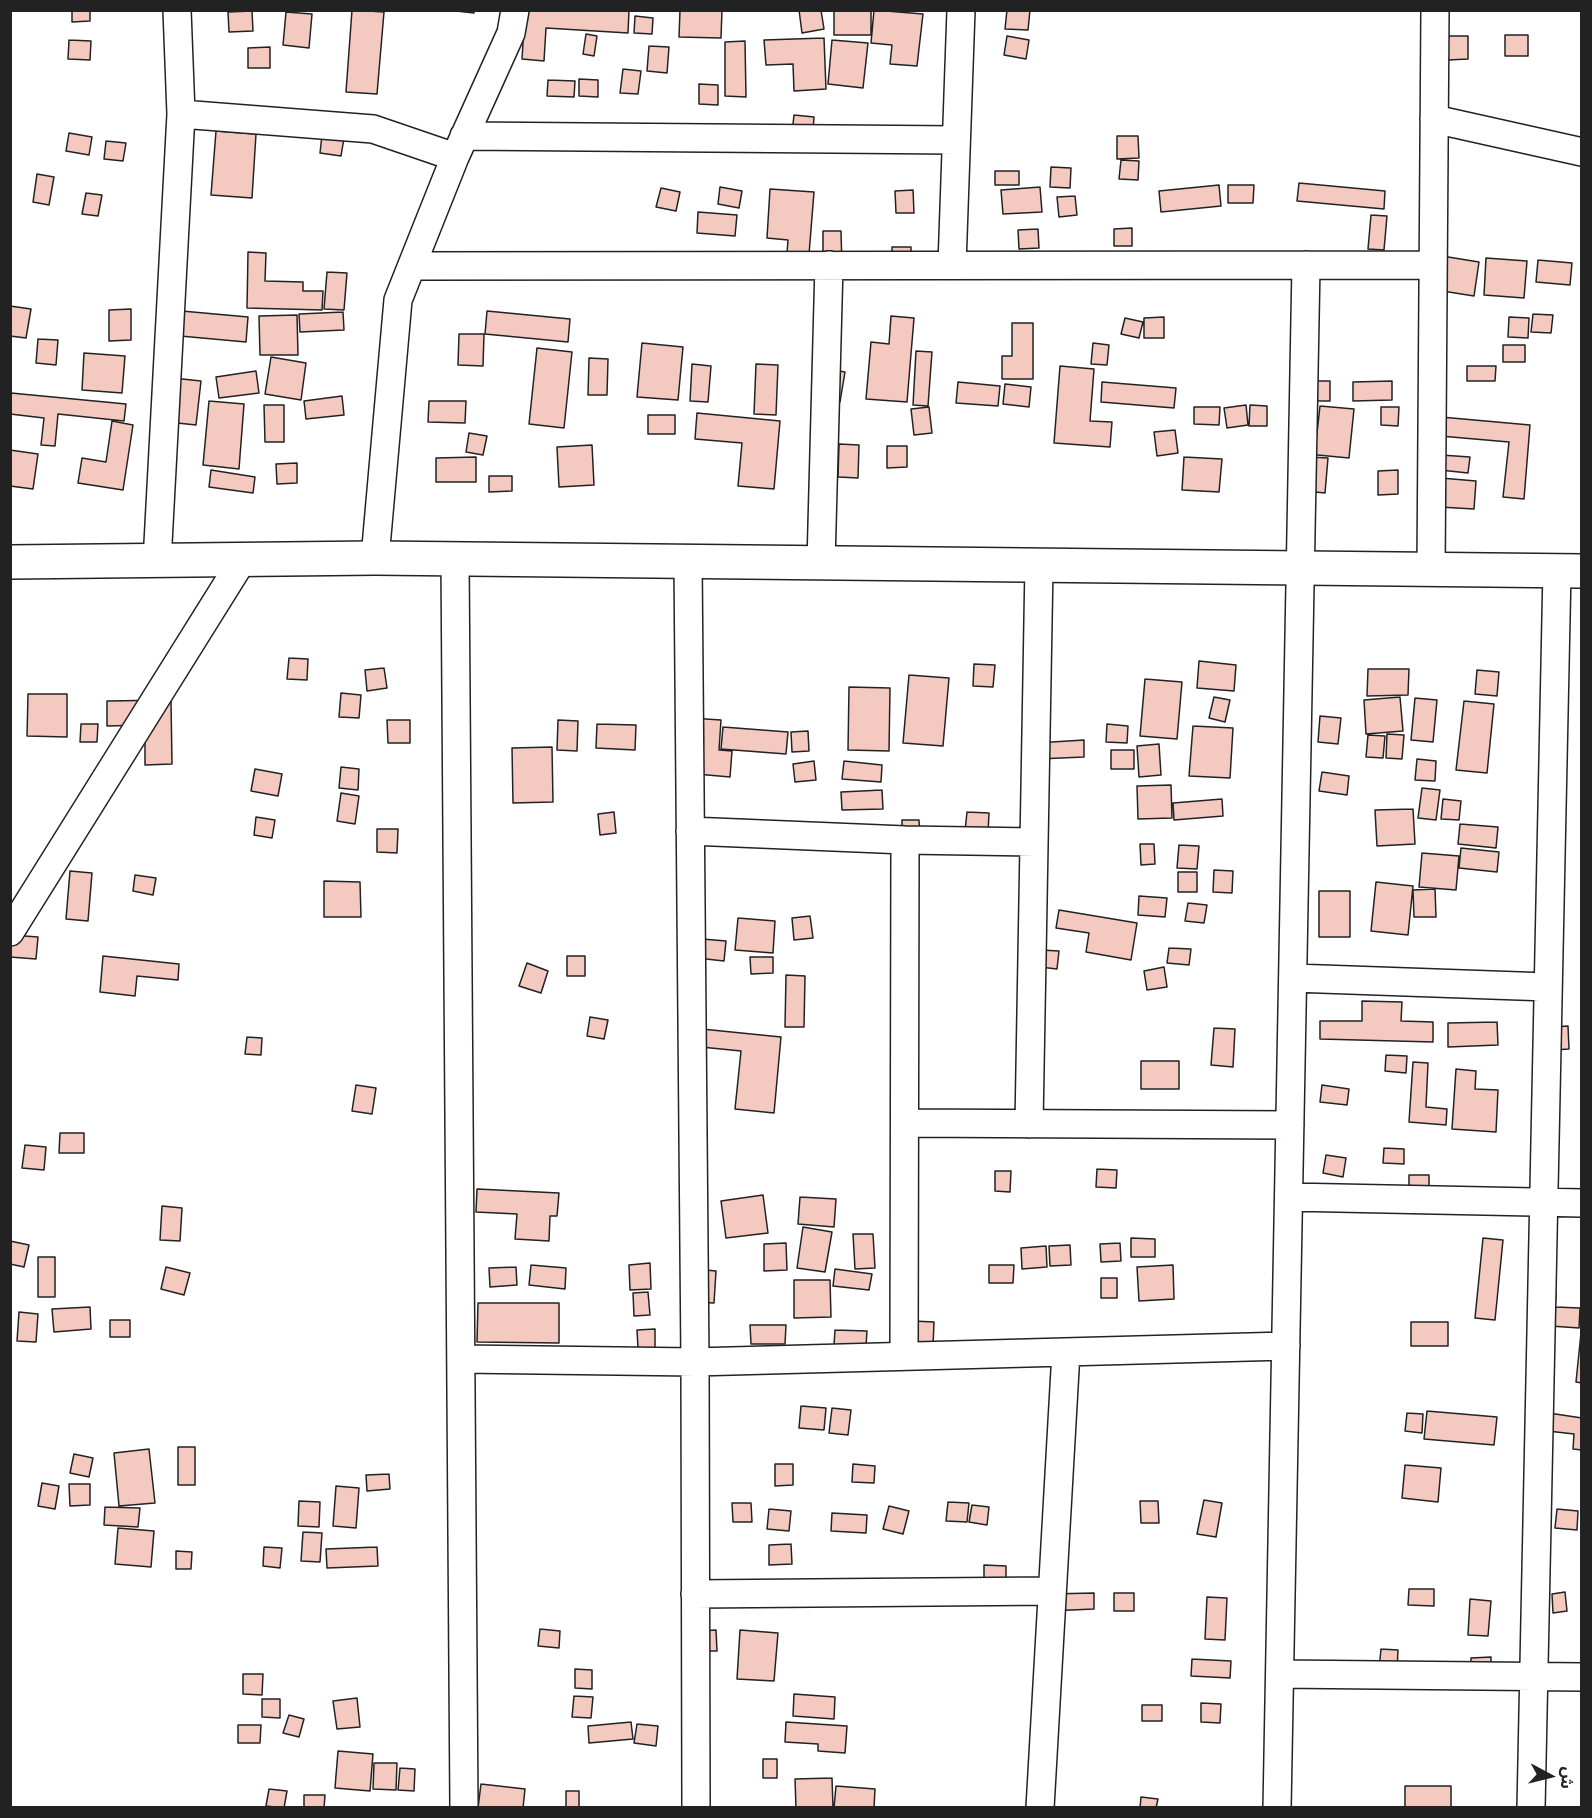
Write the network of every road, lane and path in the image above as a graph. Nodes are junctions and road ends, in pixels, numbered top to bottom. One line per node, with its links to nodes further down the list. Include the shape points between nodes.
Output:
1 (177, 10): 5 (street)
2 (515, 10): 8 (street, via 511,33)
3 (961, 10): 7 (street)
4 (1435, 10): 6 (street)
5 (181, 114): 8 (street, via 374,129); 19 (street)
6 (1434, 119): 9 (street); 13 (street)
7 (957, 140): 8 (street); 11 (street)
8 (460, 146): 14 (street)
9 (1581, 152)
10 (829, 265): 11 (street); 14 (street); 21 (street)
11 (952, 265): 12 (street)
12 (1306, 265): 13 (street); 23 (street)
13 (1433, 265): 24 (street)
14 (412, 266): 15 (street, via 398,300)
15 (375, 558): 16 (main road); 17 (main road)
16 (243, 559): 19 (main road); 29 (street)
17 (455, 559): 20 (main road); 41 (street)
18 (10, 562): 19 (main road)
19 (157, 562)
20 (688, 562): 21 (main road); 26 (street)
21 (821, 563): 22 (main road)
22 (1039, 565): 23 (main road); 28 (street)
23 (1301, 568): 24 (main road); 30 (street)
24 (1431, 569): 25 (main road)
25 (1569, 571): 31 (street)
26 (690, 831): 27 (street); 42 (street)
27 (905, 840): 28 (street); 32 (street)
28 (1034, 842): 33 (street)
29 (10, 932)
30 (1293, 978): 31 (street); 34 (street)
31 (1548, 987): 36 (street)
32 (905, 1123): 33 (street); 40 (street)
33 (1029, 1124): 34 (street)
34 (1290, 1125): 35 (street)
35 (1289, 1197): 36 (street); 38 (street)
36 (1544, 1202): 37 (street); 46 (street)
37 (1581, 1203)
38 (1286, 1346): 39 (street); 45 (street)
39 (1066, 1352): 40 (street); 43 (street)
40 (904, 1356): 42 (street)
41 (461, 1359): 42 (street); 48 (street)
42 (695, 1362): 44 (street)
43 (1052, 1591): 44 (street); 50 (street)
44 (696, 1594): 49 (street)
45 (1280, 1674): 46 (street); 51 (street)
46 (1533, 1677): 47 (street); 52 (street)
47 (1581, 1677)
48 (464, 1808)
49 (696, 1808)
50 (1040, 1808)
51 (1277, 1808)
52 (1531, 1808)

